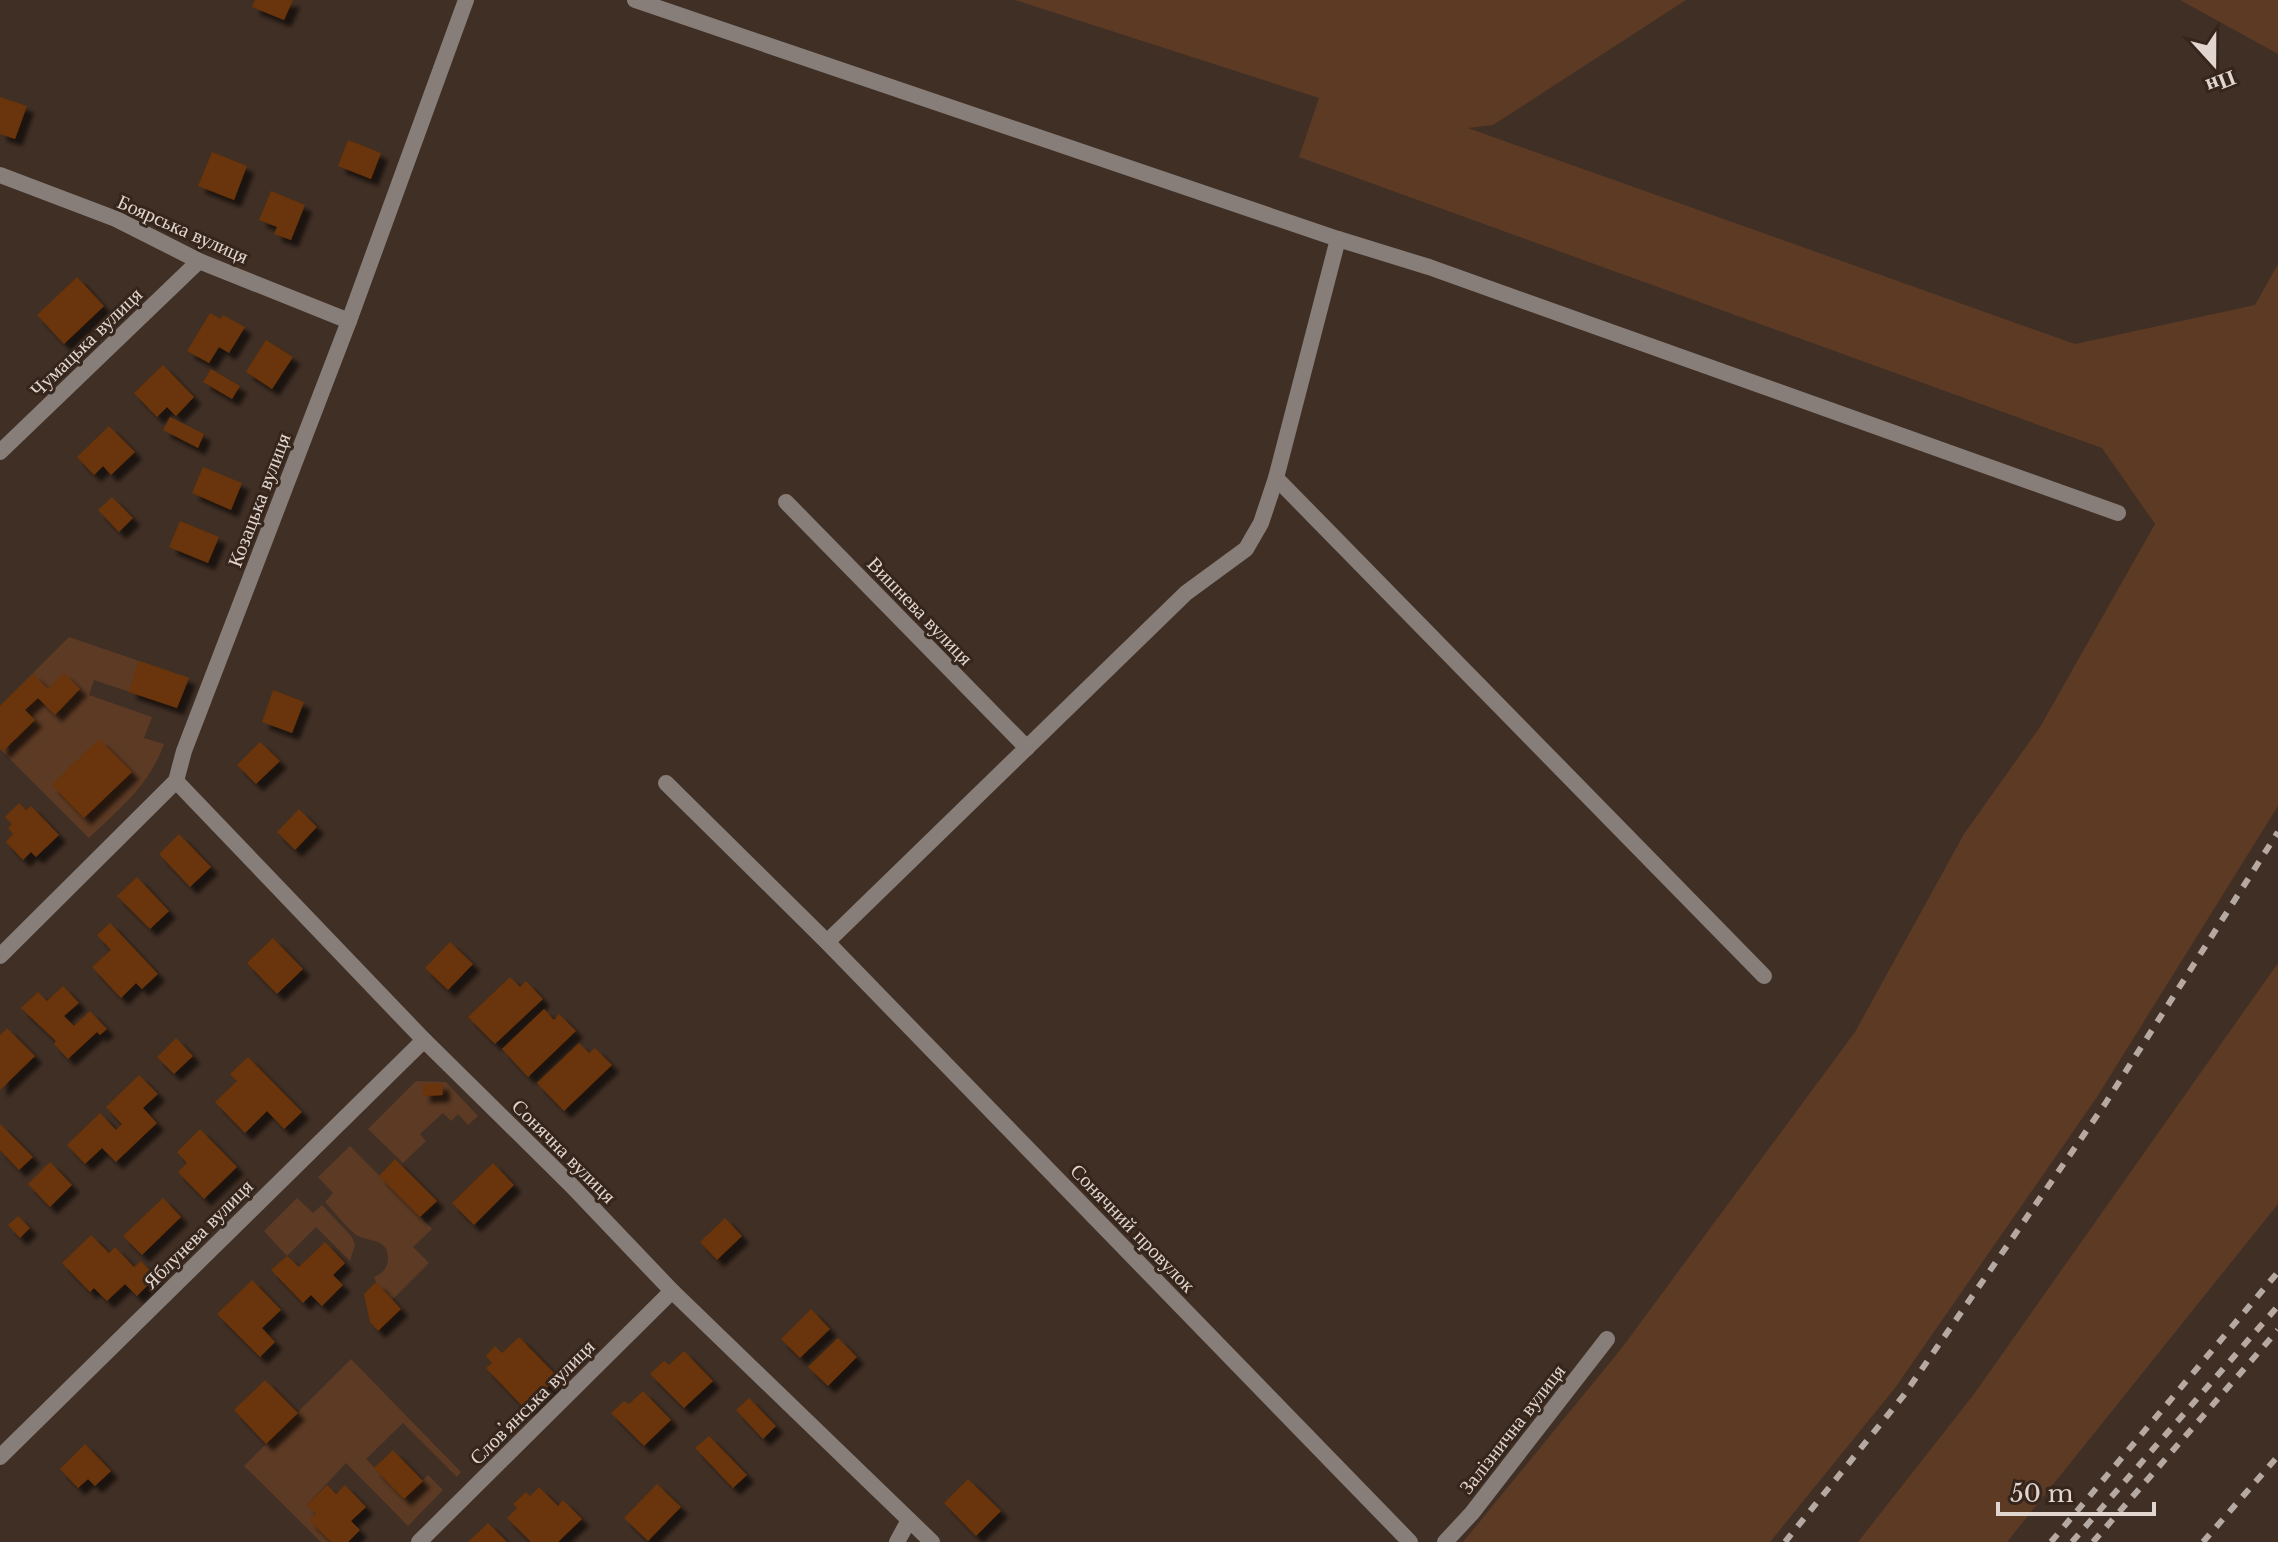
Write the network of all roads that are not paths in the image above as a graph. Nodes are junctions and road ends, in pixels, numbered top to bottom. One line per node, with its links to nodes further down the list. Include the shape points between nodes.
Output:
1 (466, 0): 6 (street, Козацька вулиця)
2 (635, 0): 4 (street)
3 (0, 175): 5 (street, Боярська вулиця, via 116,219)
4 (1338, 239): 8 (street); 10 (street)
5 (199, 261): 6 (street, Боярська вулиця); 7 (street, Чумацька вулиця)
6 (349, 321): 12 (street, Козацька вулиця)
7 (0, 452)
8 (1276, 478): 11 (street, via 1246,549 1186,593); 16 (street)
9 (786, 502): 11 (street, Вишнева вулиця)
10 (2118, 513)
11 (1027, 748): 14 (street)
12 (176, 781): 15 (street, Козацька вулиця); 17 (street, Сонячна вулиця)
13 (666, 783): 14 (street, Сонячний провулок)
14 (827, 942): 25 (street, Сонячний провулок)
15 (0, 956)
16 (1764, 976)
17 (424, 1040): 18 (street, Сонячна вулиця); 20 (street, Яблунева вулиця)
18 (672, 1291): 21 (street, Сонячна вулиця); 22 (street, Словʼянська вулиця)
19 (1607, 1339): 26 (street, Залізнична вулиця)
20 (0, 1457)
21 (909, 1520): 23 (street); 24 (street, Сонячна вулиця)
22 (419, 1542)
23 (897, 1542)
24 (932, 1542)
25 (1410, 1542)
26 (1445, 1542)

